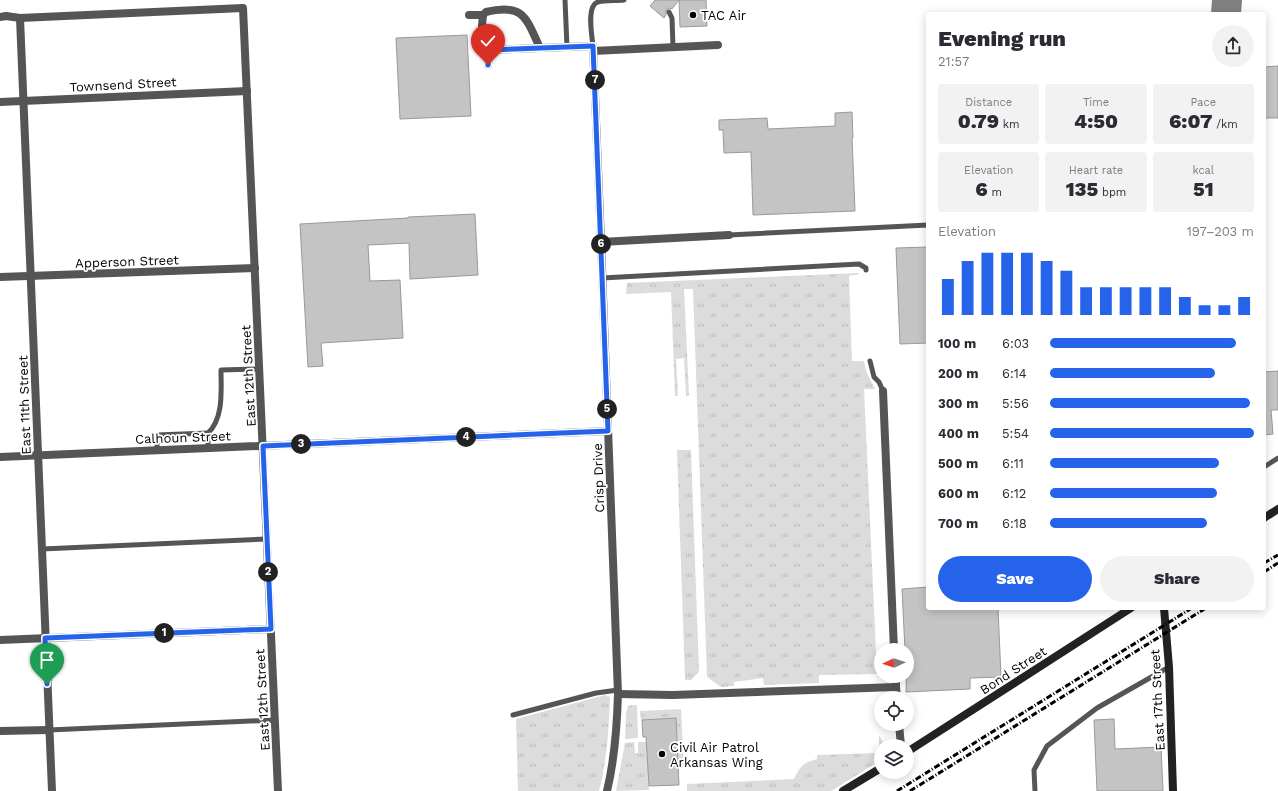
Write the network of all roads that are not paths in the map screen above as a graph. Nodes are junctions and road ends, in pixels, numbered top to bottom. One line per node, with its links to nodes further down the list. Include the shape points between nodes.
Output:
1 (565, 0): 9 (lane)
2 (624, 0): 12 (lane, via 598,2 592,6)
3 (669, 12): 10 (lane, via 672,18)
4 (469, 15): 5 (street)
5 (483, 15): 11 (street, via 486,12 508,9 522,14 528,21); 13 (street, via 483,41)
6 (0, 17): 7 (street)
7 (20, 18): 15 (street, East 12th Street, via 243,8); 16 (street, East 11th Street)
8 (718, 45): 10 (street)
9 (567, 47): 11 (street); 12 (street)
10 (673, 47): 12 (street)
11 (540, 48): 13 (street)
12 (593, 48): 20 (street, Crisp Drive)
13 (489, 50): 14 (street)
14 (488, 65)
15 (247, 91): 16 (street, Townsend Street); 21 (street, East 12th Street)
16 (23, 101): 17 (street, Townsend Street); 23 (street, East 11th Street)
17 (0, 102)
18 (926, 225): 19 (lane)
19 (729, 235): 20 (street)
20 (601, 242): 25 (street, Crisp Drive)
21 (255, 268): 23 (street, Apperson Street); 27 (street, East 12th Street)
22 (866, 270): 25 (lane, via 858,264)
23 (30, 276): 24 (street, Apperson Street); 34 (street, East 11th Street)
24 (0, 277)
25 (602, 278): 29 (street, Crisp Drive)
26 (870, 361): 28 (lane, via 874,377)
27 (259, 369): 30 (lane, via 222,370 219,411 213,428); 31 (street, East 12th Street)
28 (883, 391): 47 (street)
29 (608, 431): 31 (street, Calhoun Street); 52 (street, Crisp Drive)
30 (208, 433): 32 (lane); 33 (lane, via 157,436)
31 (263, 446): 32 (street, Calhoun Street); 40 (street, East 12th Street)
32 (208, 448): 33 (street, Calhoun Street)
33 (157, 450): 34 (street, Calhoun Street)
34 (38, 455): 35 (street, Calhoun Street); 41 (street, East 11th Street)
35 (0, 457)
36 (1278, 458): 37 (lane)
37 (1266, 466)
38 (1278, 509): 39 (street)
39 (1266, 517)
40 (267, 539): 41 (lane); 44 (street, East 12th Street)
41 (42, 549): 45 (street, East 11th Street)
42 (1128, 610): 57 (street, Bond Street)
43 (1164, 610): 48 (street, East 17th Street)
44 (271, 629): 45 (street); 54 (street, East 12th Street)
45 (45, 638): 46 (street); 55 (street, East 11th Street)
46 (0, 640)
47 (894, 643)
48 (1169, 667): 63 (lane, via 1097,708 1047,746 1034,770); 64 (street, East 17th Street)
49 (896, 683): 50 (street)
50 (896, 687): 51 (street); 52 (street, via 681,694)
51 (896, 691)
52 (618, 692): 53 (lane, via 596,693); 61 (street, Crisp Drive, via 614,763)
53 (513, 716)
54 (275, 720): 55 (lane); 60 (street, East 12th Street)
55 (49, 730): 56 (street); 59 (street, East 11th Street)
56 (0, 732)
57 (914, 748)
58 (874, 772): 62 (street)
59 (52, 791)
60 (278, 791)
61 (607, 791)
62 (843, 791)
63 (1035, 791)
64 (1173, 791)

